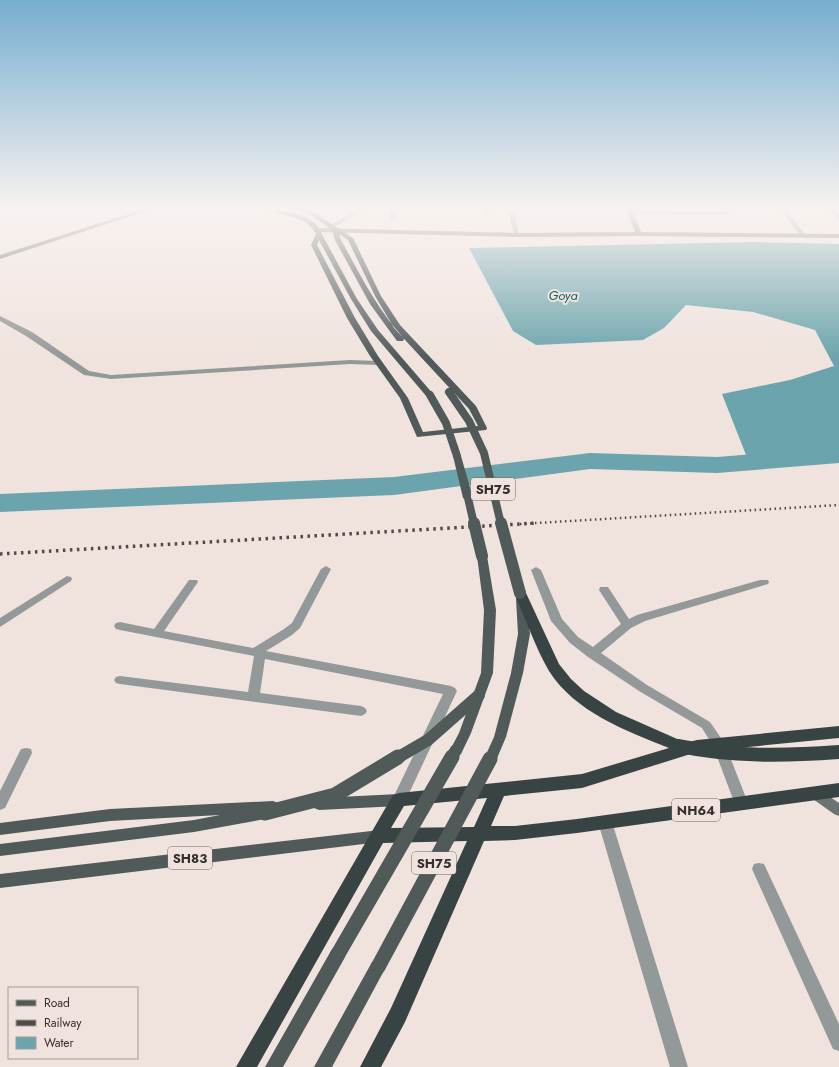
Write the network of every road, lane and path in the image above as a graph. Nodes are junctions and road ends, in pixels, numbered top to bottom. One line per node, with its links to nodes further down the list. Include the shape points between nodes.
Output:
1 (321, 259): 6 (main road)
2 (332, 259): 23 (main road, SH75, bridge, via 375,331 430,395 446,423 482,556 490,610 487,673)
3 (349, 259): 15 (main road, SH75, bridge, via 389,327 449,392 469,421 484,453)
4 (360, 259): 8 (main road, via 378,296 397,326 473,408 483,428 420,435 404,398)
5 (0, 318): 7 (street, via 87,373 97,376)
6 (374, 356): 7 (street); 8 (main road)
7 (350, 362): 8 (street)
8 (379, 363)
9 (326, 569): 20 (street, via 296,625)
10 (536, 570): 21 (street, via 557,621 574,640)
11 (67, 579): 16 (street)
12 (193, 582): 19 (street)
13 (764, 582): 17 (street, via 641,618)
14 (604, 590): 17 (street)
15 (520, 593): 28 (highway, bridge, via 555,670 578,695 596,707 663,740 702,751 747,756 799,756); 47 (main road, SH75, bridge, via 524,634 517,673 500,737)
16 (0, 623)
17 (627, 625): 21 (street)
18 (120, 626): 19 (street)
19 (157, 633): 20 (street)
20 (258, 652): 24 (street); 33 (street, via 451,691)
21 (592, 654): 27 (street, via 706,725)
22 (120, 680): 24 (street)
23 (478, 695): 41 (main road, bridge, via 428,740 335,795 265,813 194,826); 46 (main road, SH75, bridge, via 465,733 456,750)
24 (252, 697): 25 (street)
25 (361, 711)
26 (839, 732): 27 (highway)
27 (719, 744): 30 (highway, via 697,746 582,781); 34 (street)
28 (839, 752)
29 (26, 753): 35 (street)
30 (499, 789): 33 (highway); 39 (highway)
31 (839, 790): 32 (highway, NH64)
32 (815, 793): 34 (highway, NH64); 36 (street)
33 (399, 800): 38 (main road, via 110,815); 40 (highway)
34 (741, 803): 37 (highway, NH64)
35 (0, 804)
36 (839, 810)
37 (605, 822): 39 (highway, NH64, via 515,833); 49 (street)
38 (0, 829)
39 (479, 834): 40 (highway, NH64); 48 (highway, via 398,1015)
40 (380, 836): 43 (main road, SH83); 45 (highway)
41 (0, 850)
42 (759, 869): 44 (street)
43 (0, 881)
44 (839, 1043)
45 (246, 1067)
46 (274, 1067)
47 (323, 1067)
48 (370, 1067)
49 (679, 1067)

